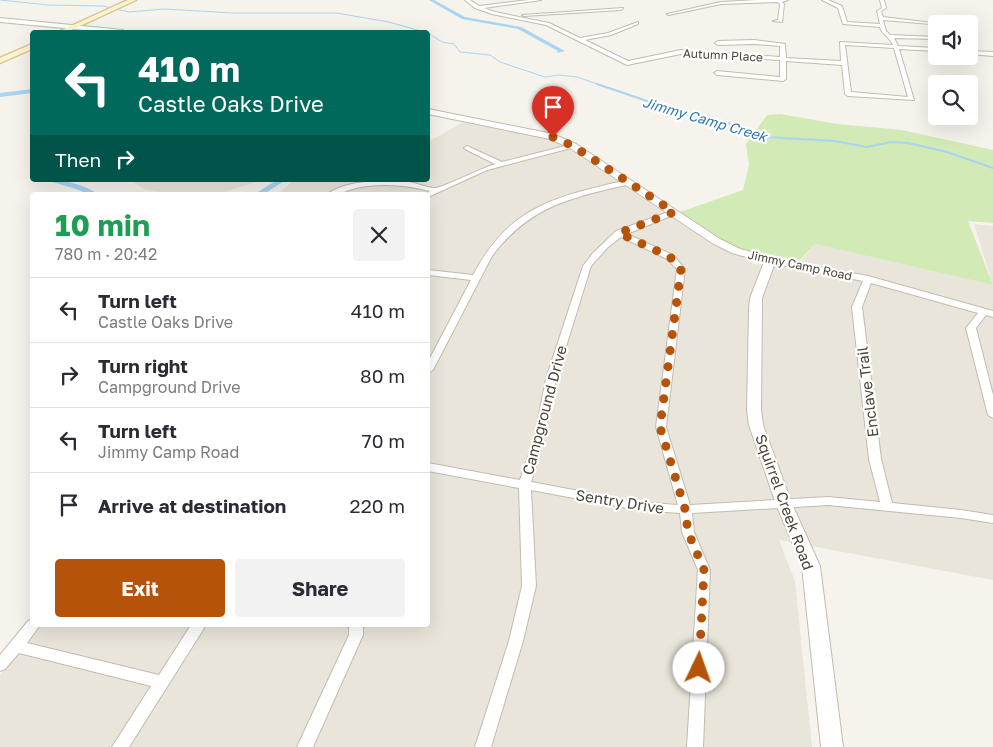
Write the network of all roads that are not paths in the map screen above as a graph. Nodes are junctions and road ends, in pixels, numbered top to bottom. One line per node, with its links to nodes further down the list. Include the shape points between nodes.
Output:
1 (133, 0): 19 (main road)
2 (467, 0): 10 (street, Autumn Place)
3 (539, 0): 10 (street)
4 (716, 0): 9 (street)
5 (786, 0): 8 (street)
6 (824, 0): 20 (street, via 840,7 844,23)
7 (882, 0): 14 (street)
8 (779, 1): 9 (street); 16 (street, via 782,4 780,21)
9 (722, 3): 12 (street)
10 (477, 7): 13 (street, Autumn Place)
11 (621, 9): 13 (street, via 530,13)
12 (669, 14)
13 (518, 17): 25 (street, Autumn Place, via 547,24)
14 (881, 18): 18 (street); 20 (street)
15 (0, 20): 19 (street)
16 (775, 21)
17 (636, 23): 25 (street, via 609,34)
18 (928, 23)
19 (81, 24): 21 (main road); 22 (street)
20 (883, 26): 23 (street, via 884,32)
21 (67, 30)
22 (112, 30)
23 (890, 36): 24 (street); 28 (street)
24 (928, 38)
25 (579, 40): 32 (street, Autumn Place, via 627,63 681,52)
26 (718, 43): 32 (street, via 783,45)
27 (30, 47): 33 (main road)
28 (896, 47): 29 (street); 34 (street, via 842,43); 34 (street, via 912,99 848,94)
29 (928, 49)
30 (978, 53): 31 (street)
31 (993, 54)
32 (782, 58): 34 (street, Autumn Place); 35 (street, via 783,79)
33 (0, 61)
34 (844, 63)
35 (717, 73)
36 (430, 112): 37 (street, Jimmy Camp Road, via 553,137)
37 (573, 146): 39 (street); 42 (street, Jimmy Camp Road)
38 (467, 148): 39 (street)
39 (500, 164): 43 (street)
40 (373, 182): 44 (street)
41 (400, 182): 43 (street)
42 (627, 182): 46 (street, Jimmy Camp Road); 50 (street, via 552,202 523,217 500,237)
43 (437, 191): 45 (street)
44 (338, 192)
45 (430, 194)
46 (674, 212): 47 (street, Campground Drive); 48 (street, Jimmy Camp Road, via 736,251)
47 (619, 233): 56 (street, Campground Drive, via 595,253 587,266 551,379 539,439); 59 (street, via 670,257 681,269 660,427)
48 (770, 260): 51 (street, Jimmy Camp Road); 57 (street, Squirrel Creek Road, via 756,298 754,410 756,425)
49 (430, 272): 50 (street)
50 (476, 278): 53 (street)
51 (868, 280): 52 (street, Jimmy Camp Road); 58 (street, Enclave Trail, via 857,307 875,459)
52 (988, 313): 54 (street, via 972,328)
53 (430, 366)
54 (993, 415)
55 (430, 467): 56 (street, Sentry Drive)
56 (525, 484): 59 (street, Sentry Drive, via 638,506); 69 (street, Campground Drive, via 529,586 516,641)
57 (784, 504): 58 (street, Sentry Drive, via 828,501); 59 (street, Sentry Drive); 71 (street, Squirrel Creek Road, via 811,566)
58 (887, 506): 60 (street, Sentry Drive)
59 (685, 509): 70 (street, via 688,532 704,570)
60 (993, 519)
61 (32, 627): 64 (street)
62 (198, 627): 66 (street)
63 (356, 627): 68 (street, via 356,635)
64 (16, 646): 65 (street); 66 (street)
65 (0, 666)
66 (162, 682): 67 (street)
67 (120, 747)
68 (305, 747)
69 (482, 747)
70 (695, 747)
71 (832, 747)

